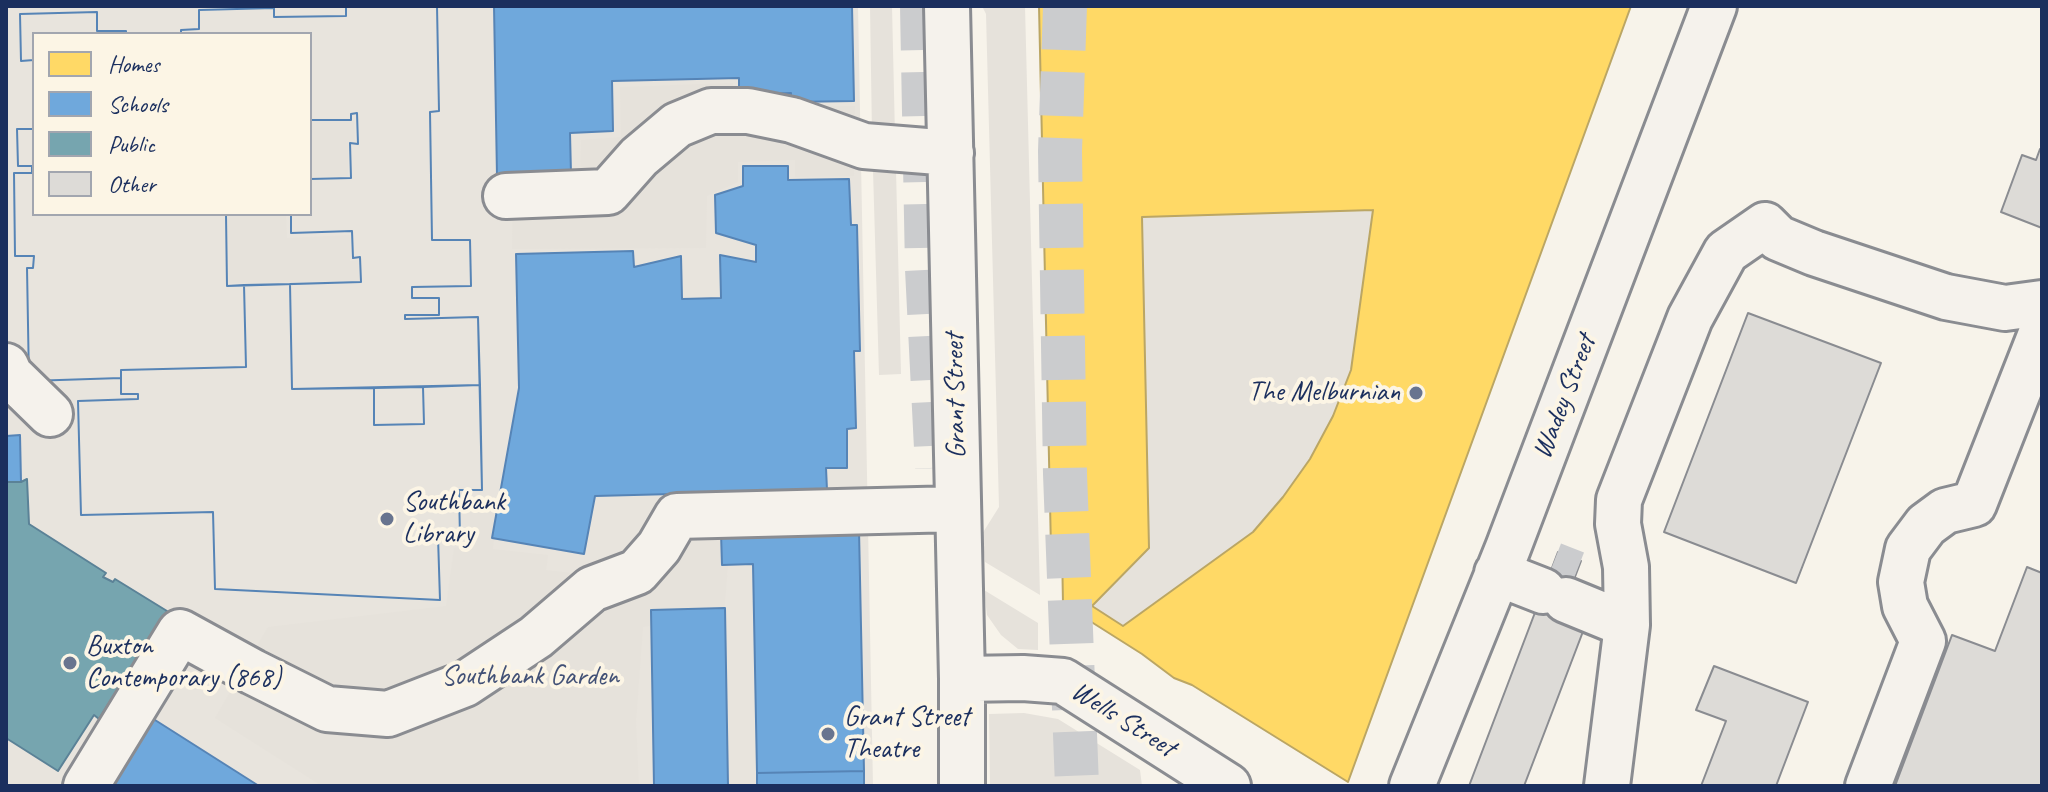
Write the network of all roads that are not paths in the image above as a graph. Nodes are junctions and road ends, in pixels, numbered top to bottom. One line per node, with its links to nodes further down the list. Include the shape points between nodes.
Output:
1 (947, 6): 3 (street, Grant Street)
2 (1714, 6): 10 (street, Wadey Street)
3 (951, 153): 4 (street, via 864,146 792,120 748,111 711,111 677,125 608,192); 9 (street, Grant Street)
4 (506, 196)
5 (2042, 303): 11 (street, via 2005,308 1946,297 1814,253 1778,238 1765,225 1741,240 1726,252 1690,318 1619,500)
6 (2042, 331): 18 (street, via 1974,504 1945,511 1908,549 1901,582 1905,606 1923,641)
7 (6, 366): 8 (street)
8 (50, 414)
9 (958, 509): 12 (street, Grant Street); 13 (street, via 677,516 637,572 592,589 536,637 465,684 388,714 327,709 180,632)
10 (1502, 560): 11 (street); 16 (street, Wadey Street)
11 (1627, 609): 17 (street)
12 (962, 679): 14 (street, Grant Street); 15 (street, Wells Street, via 1063,681)
13 (86, 786)
14 (962, 786)
15 (1228, 786)
16 (1412, 786)
17 (1607, 786)
18 (1868, 786)

